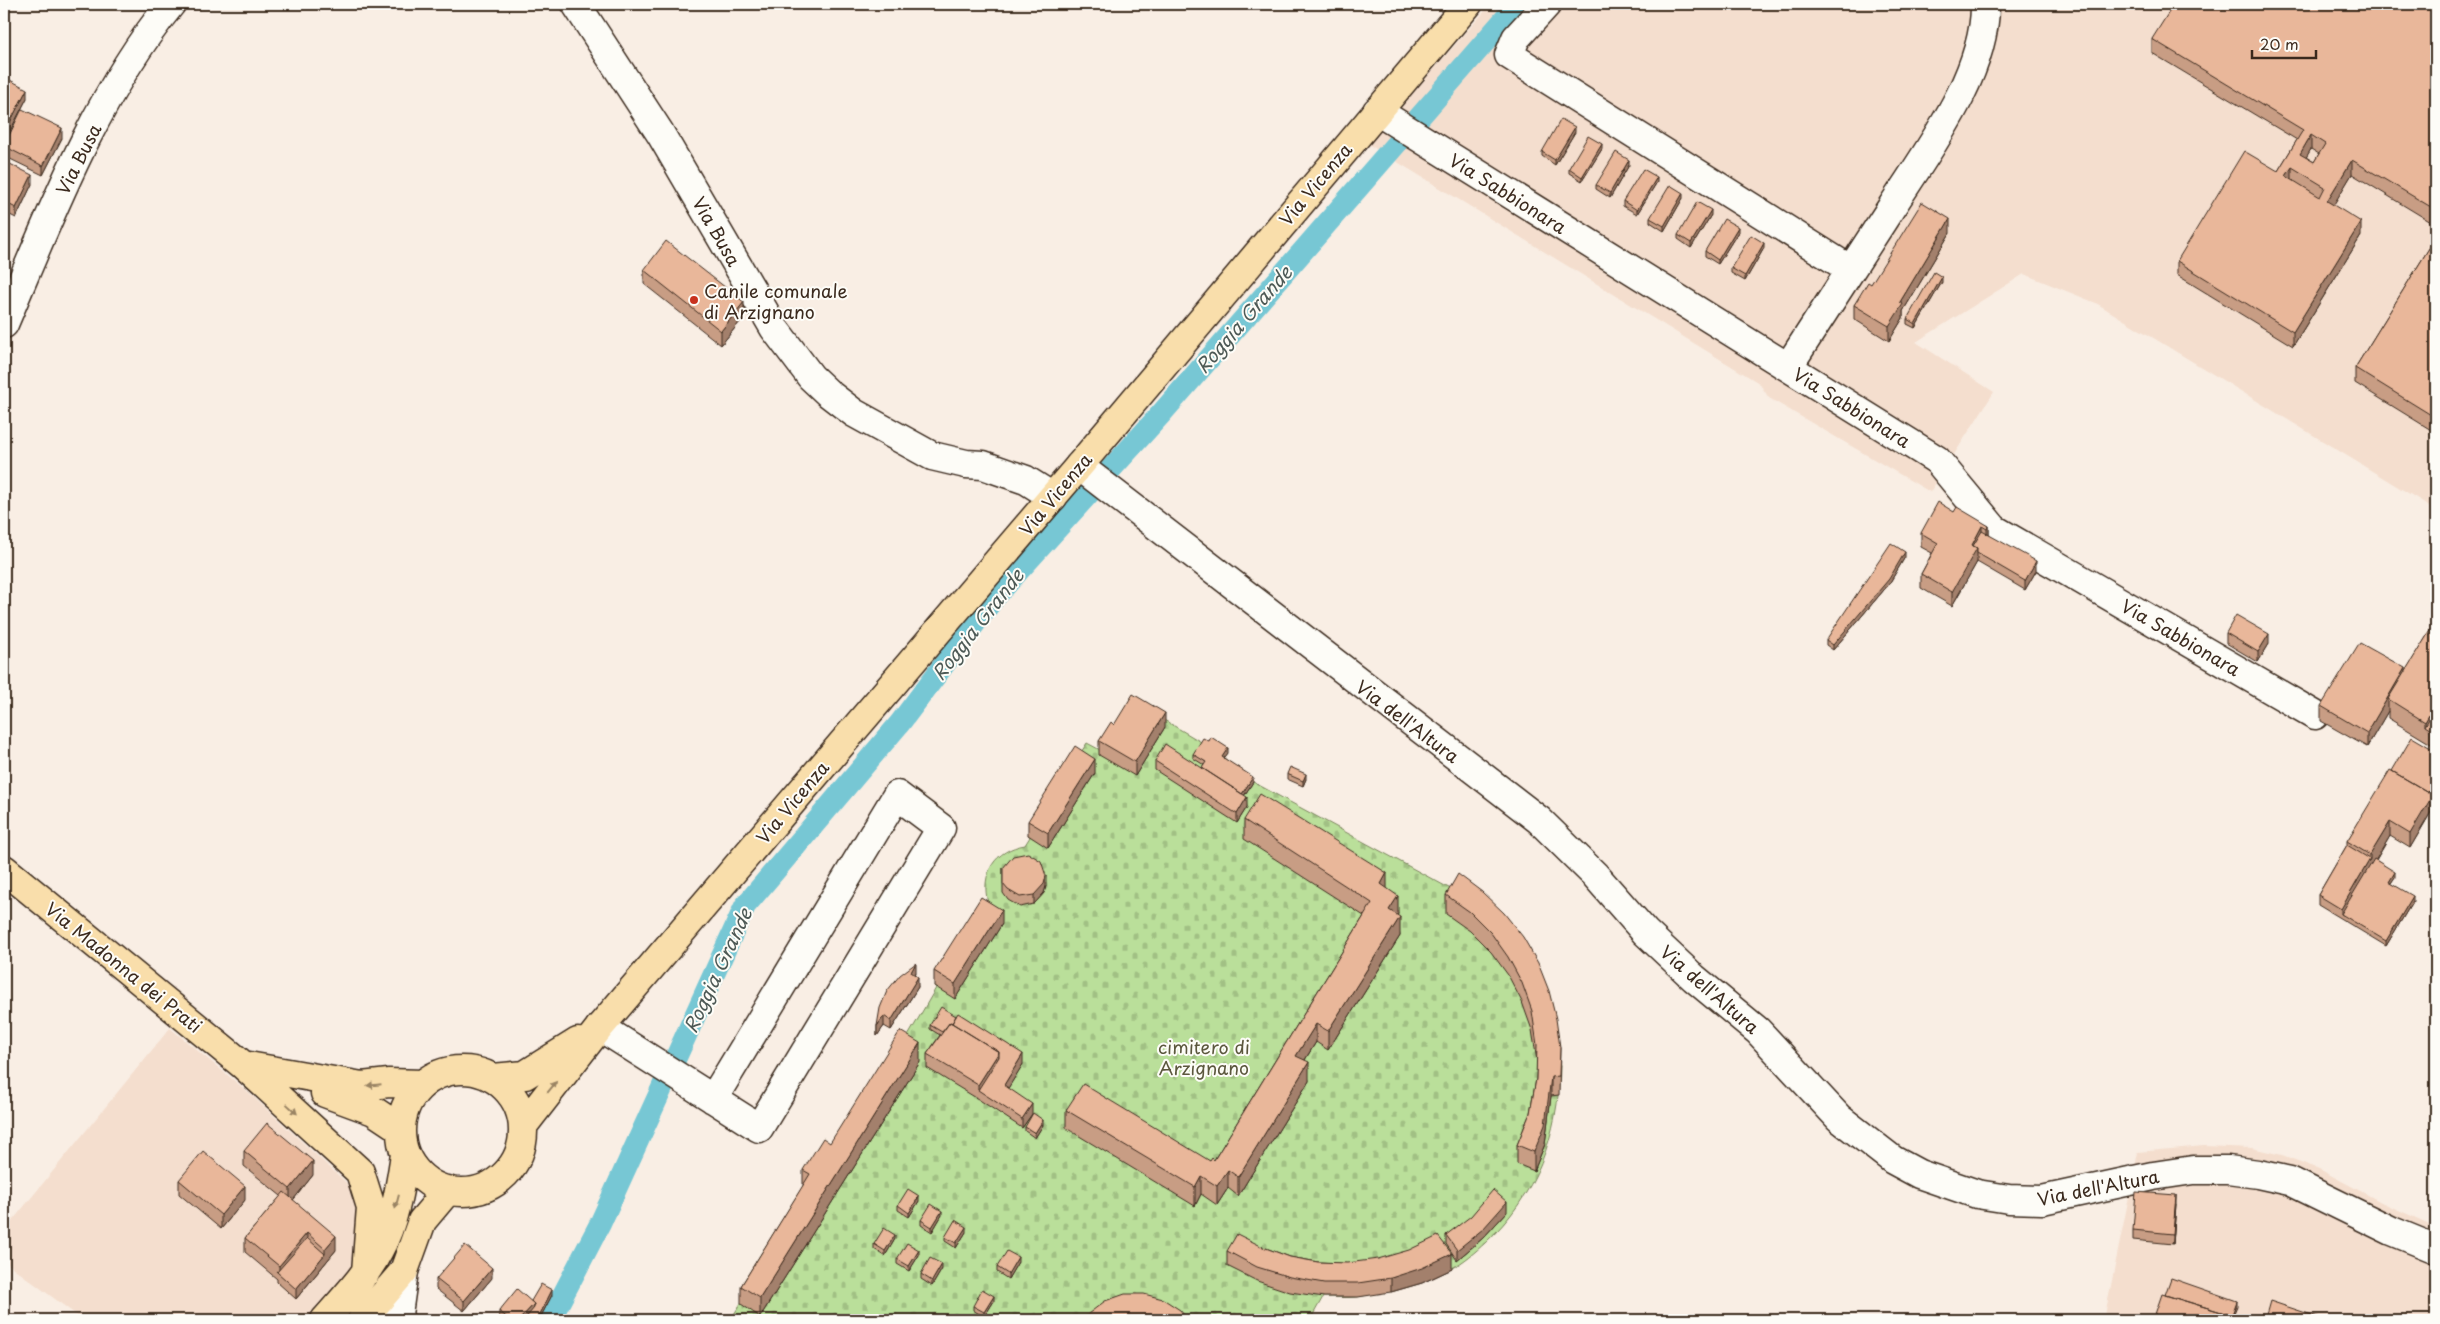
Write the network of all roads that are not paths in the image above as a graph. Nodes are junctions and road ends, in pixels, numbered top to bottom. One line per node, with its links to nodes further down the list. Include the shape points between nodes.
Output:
1 (171, 4): 8 (street, Via Busa, via 150,29 65,180)
2 (576, 4): 11 (street, Via Busa, via 660,133 774,328 811,377 854,413 932,456 983,465 1026,480)
3 (1468, 4): 6 (main road, Via Vicenza)
4 (1547, 4): 7 (street, via 1516,38 1508,55)
5 (1985, 4): 7 (street, via 1986,24 1963,89 1929,150)
6 (1377, 111): 9 (street, Via Sabbionara); 10 (main road, Via Vicenza)
7 (1851, 270): 9 (street)
8 (4, 324)
9 (1788, 367): 12 (street, Via Sabbionara, via 1937,460 1994,529)
10 (1079, 466): 11 (main road, Via Vicenza); 22 (street, Via dell'Altura, via 1539,820 1645,932 1758,1031 1839,1118 1893,1160 1946,1185 2009,1199 2042,1200 2193,1170 2258,1174 2290,1181)
11 (1053, 497): 14 (main road, Via Vicenza)
12 (2315, 714)
13 (4, 869): 15 (main road, Via Madonna dei Prati)
14 (600, 1027): 16 (main road, Via Vicenza, via 525,1075); 18 (street); 19 (main road, Via Vicenza, one-way to 14)
15 (243, 1064): 17 (main road, Via Madonna dei Prati, one-way to 15, via 362,1086); 20 (main road, Via Madonna dei Prati, via 374,1111); 24 (main road, Via Madonna dei Prati, one-way to 24, via 360,1172 371,1207)
16 (493, 1078): 17 (main road, Via Vicenza, via 475,1071 457,1070 439,1074); 19 (main road, Via Vicenza, via 513,1098)
17 (423, 1084): 20 (main road, Via Vicenza, via 411,1096 404,1112)
18 (713, 1099): 18 (street, via 759,1128 941,828 897,795)
19 (523, 1126): 21 (main road, Via Vicenza, via 521,1145 514,1163 501,1177 485,1187 467,1191)
20 (403, 1141): 21 (main road, Via Vicenza, via 415,1170 430,1183); 24 (main road, Via Vicenza, one-way to 24, via 399,1192 392,1221)
21 (448, 1190): 23 (main road, via 422,1221)
22 (2436, 1249)
23 (404, 1271): 26 (main road); 27 (street)
24 (366, 1272): 25 (main road, Via Vicenza)
25 (325, 1320)
26 (362, 1320)
27 (400, 1320)

